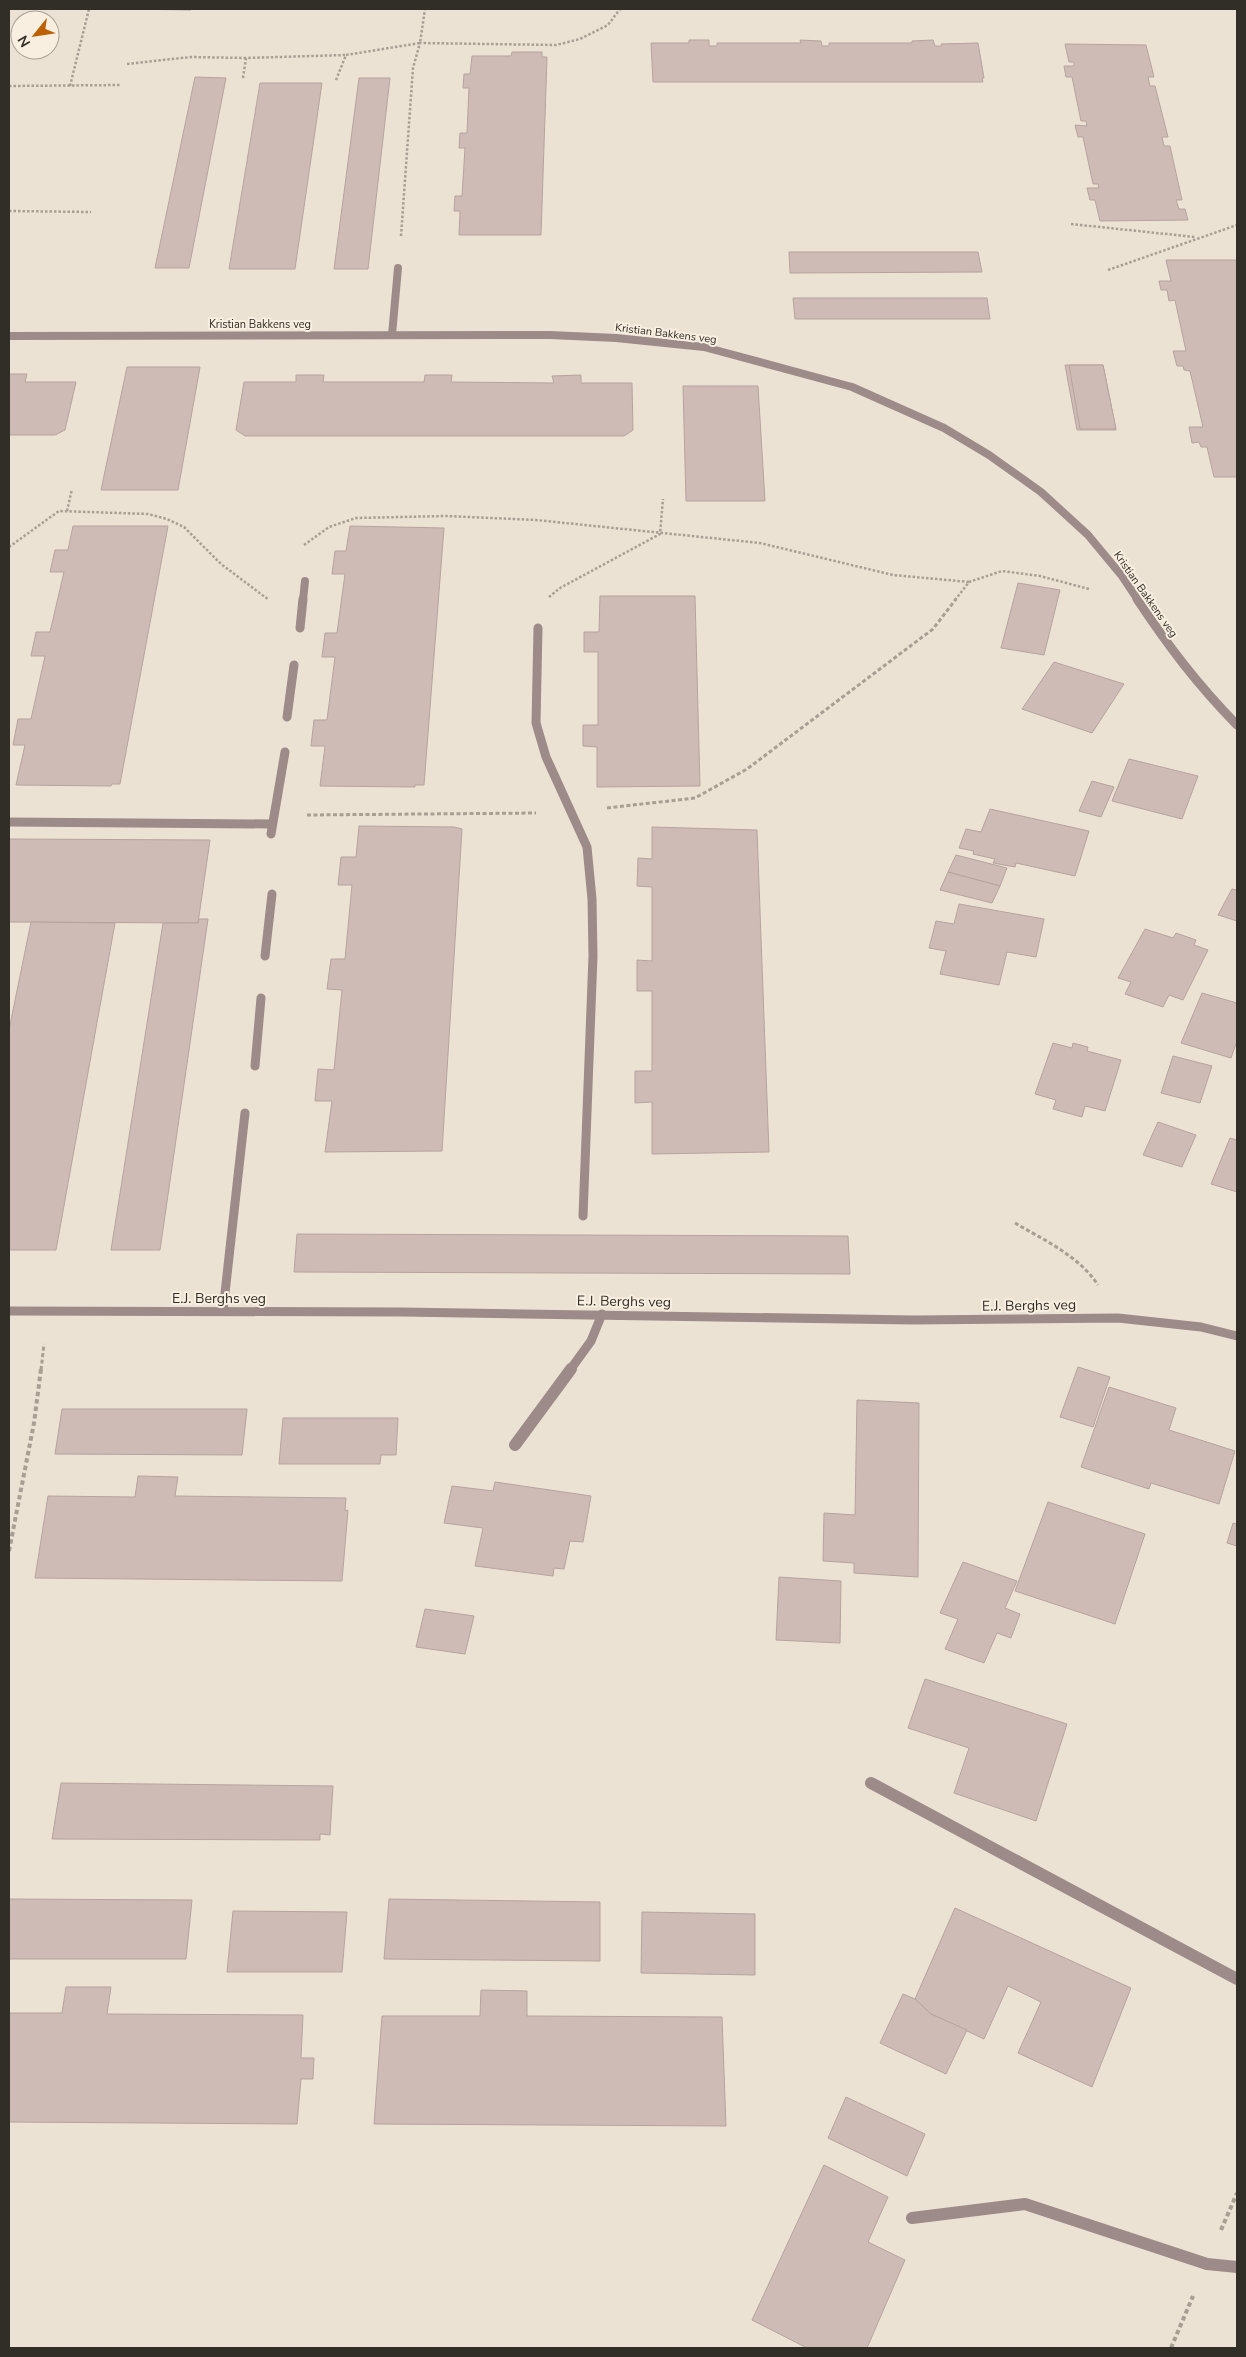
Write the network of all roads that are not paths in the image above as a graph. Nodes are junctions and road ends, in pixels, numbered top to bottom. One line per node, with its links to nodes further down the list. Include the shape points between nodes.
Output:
1 (398, 268): 2 (street)
2 (392, 335): 3 (street, Kristian Bakkens veg); 9 (street, Kristian Bakkens veg, via 550,335 704,347 852,387 944,428 1041,492 1088,535 1122,576 1174,654)
3 (9, 336)
4 (305, 581): 5 (street)
5 (300, 628)
6 (538, 628): 19 (street, via 536,723 546,757 587,847 592,899 593,956)
7 (294, 665): 8 (street)
8 (287, 717)
9 (1237, 725)
10 (285, 752): 11 (street)
11 (273, 820): 12 (street); 13 (street)
12 (9, 822)
13 (271, 834)
14 (272, 894): 15 (street)
15 (265, 956)
16 (261, 998): 17 (street)
17 (255, 1066)
18 (244, 1114): 21 (street)
19 (583, 1216)
20 (9, 1310): 21 (street, E.J. Berghs veg)
21 (223, 1311): 22 (street, E.J. Berghs veg)
22 (602, 1314): 23 (street, E.J. Berghs veg, via 914,1320 1118,1318 1201,1327); 24 (street, via 591,1341)
23 (1237, 1336)
24 (514, 1445)
25 (872, 1783): 26 (street)
26 (1237, 1979)
27 (912, 2218): 28 (street, via 1025,2204 1207,2264)
28 (1237, 2267)

